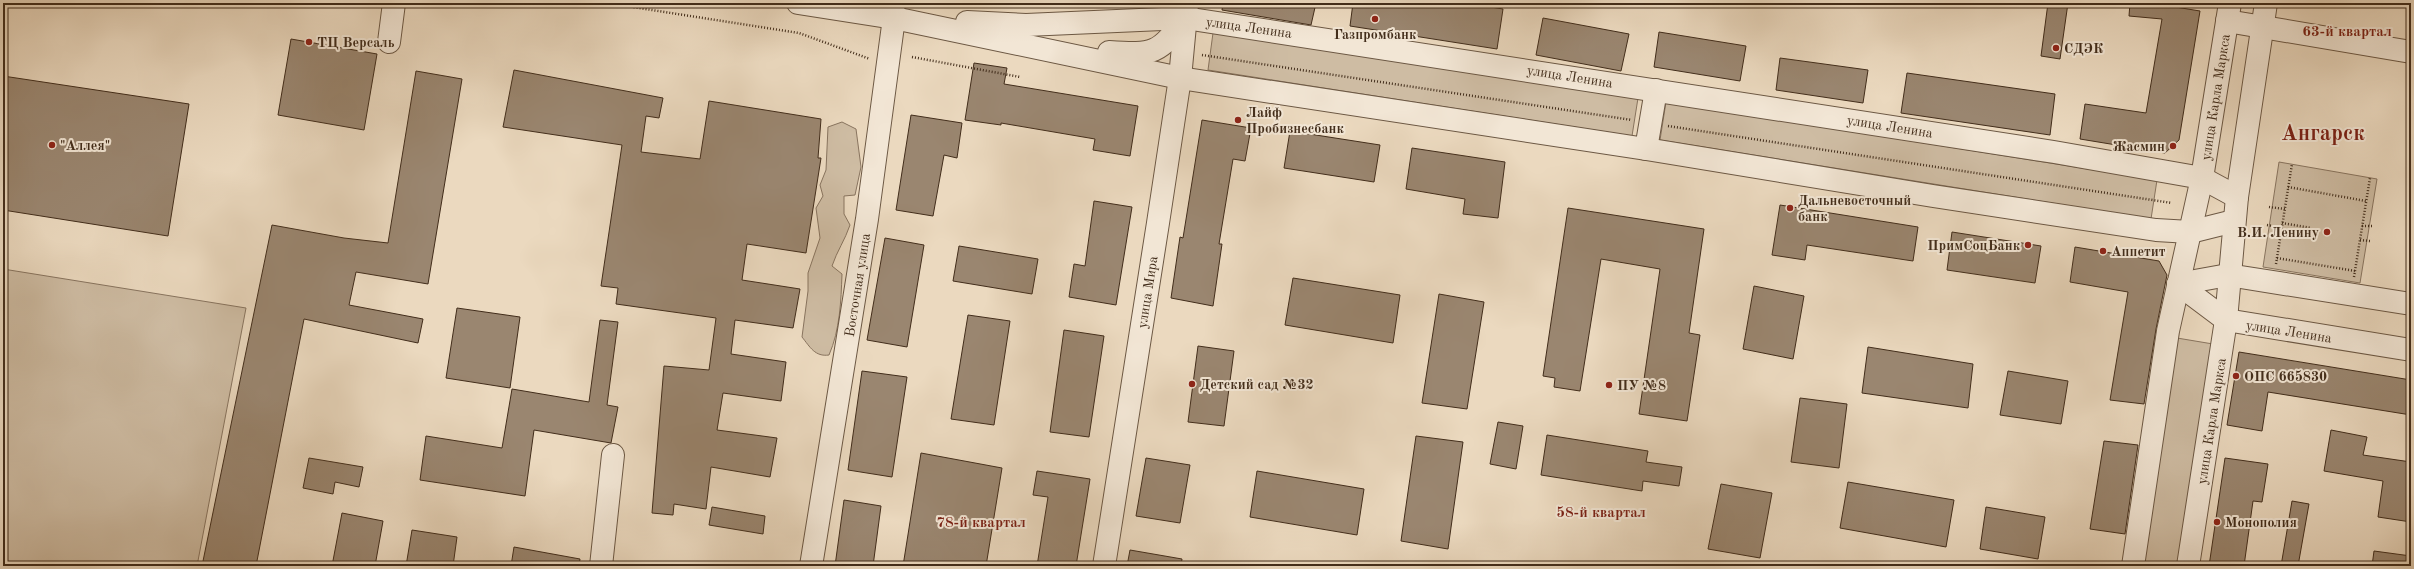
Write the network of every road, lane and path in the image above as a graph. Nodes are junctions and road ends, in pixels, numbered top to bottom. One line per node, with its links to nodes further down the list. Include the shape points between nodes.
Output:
1 (394, 3): 9 (street)
2 (607, 3): 14 (path, via 799,33)
3 (798, 3): 5 (street, улица Ленина)
4 (2266, 3): 8 (street, улица Карла Маркса)
5 (894, 10): 6 (street, улица Ленина, via 1026,25); 10 (street, улица Ленина); 50 (street, Восточная улица, via 865,234)
6 (1186, 10): 10 (street, via 1166,44 1152,51 1134,54); 16 (street, улица Мира); 17 (street, улица Ленина)
7 (2228, 12): 8 (street); 21 (street, улица Карла Маркса)
8 (2263, 28): 11 (street); 24 (street, улица Карла Маркса)
9 (389, 42)
10 (1038, 47): 16 (street, улица Ленина)
11 (2411, 52)
12 (1197, 54): 18 (path)
13 (912, 57): 15 (path)
14 (871, 59)
15 (1020, 77)
16 (1180, 78): 19 (street, улица Ленина); 51 (street, улица Мира)
17 (1656, 90): 18 (street); 21 (street, улица Ленина, via 2054,152)
18 (1650, 123): 19 (street); 26 (path)
19 (1646, 149): 36 (street, улица Ленина, via 1979,204 2167,232)
20 (2292, 164): 23 (path)
21 (2202, 178): 24 (street, улица Ленина); 36 (street, улица Карла Маркса)
22 (2370, 178): 25 (path)
23 (2288, 187): 25 (path); 28 (path)
24 (2237, 197): 29 (street, улица Карла Маркса)
25 (2366, 201): 32 (path)
26 (2172, 203)
27 (2269, 206): 28 (path)
28 (2285, 209): 30 (path)
29 (2234, 221): 36 (street, улица Ленина); 42 (street, улица Карла Маркса)
30 (2282, 223): 34 (path); 35 (path)
31 (2266, 225): 34 (path)
32 (2362, 226): 33 (path); 37 (path)
33 (2373, 226)
34 (2282, 228): 39 (path)
35 (2311, 228)
36 (2190, 232): 44 (street, улица Карла Маркса)
37 (2360, 240): 38 (path); 41 (path)
38 (2370, 241)
39 (2277, 258): 40 (path); 41 (path)
40 (2275, 271)
41 (2355, 271): 43 (path)
42 (2228, 275): 44 (street); 45 (street); 46 (street, улица Карла Маркса)
43 (2353, 283)
44 (2178, 284): 46 (street, улица Ленина); 52 (street, улица Карла Маркса, via 2168,331)
45 (2411, 304)
46 (2226, 320): 47 (street, улица Ленина); 53 (street, улица Карла Маркса)
47 (2411, 350)
48 (614, 455): 49 (street)
49 (601, 566)
50 (811, 566)
51 (1104, 566)
52 (2133, 566)
53 (2188, 566)

